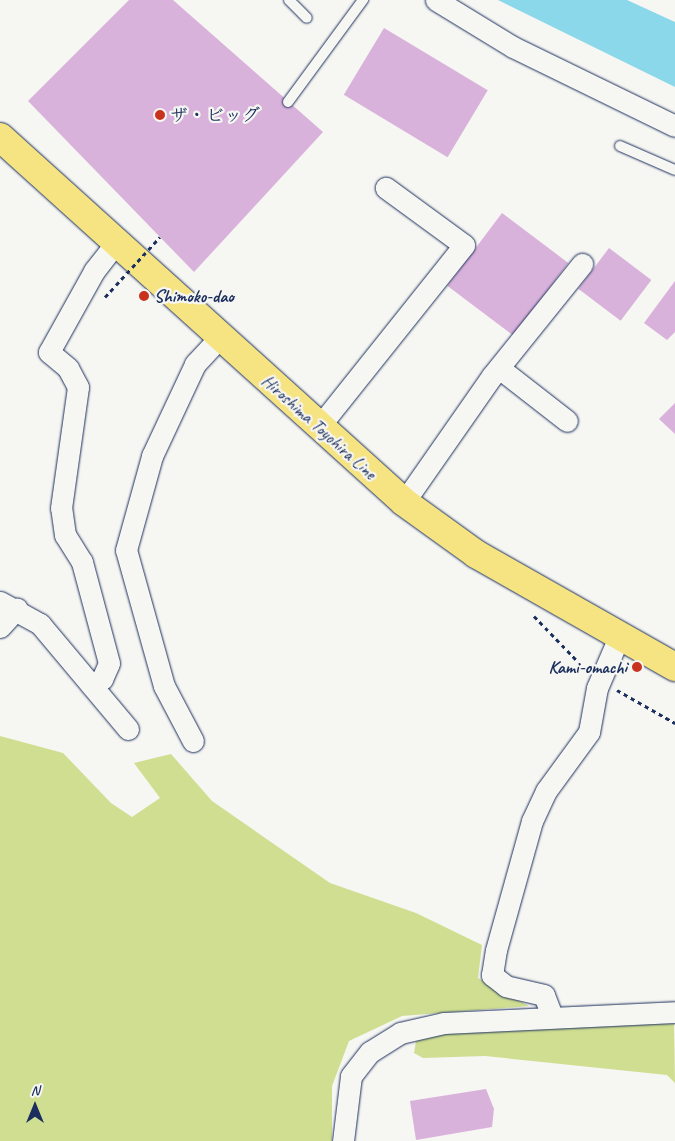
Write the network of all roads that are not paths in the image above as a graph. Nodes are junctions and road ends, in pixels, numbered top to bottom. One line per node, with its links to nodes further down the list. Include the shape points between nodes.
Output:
1 (289, 0): 4 (lane)
2 (363, 0): 5 (lane)
3 (436, 0): 6 (street, via 513,47)
4 (308, 18)
5 (288, 102)
6 (675, 126)
7 (0, 137): 11 (main road, Hiroshima Toyohira Line)
8 (620, 146): 9 (lane)
9 (675, 170)
10 (386, 188): 16 (street, via 464,245)
11 (116, 243): 13 (main road, Hiroshima Toyohira Line); 22 (street, via 94,271 49,352 68,368 78,387 61,508 65,535 82,562 110,663 102,679)
12 (582, 264): 14 (street)
13 (219, 338): 16 (main road, Hiroshima Toyohira Line); 24 (street, via 195,364 152,456 126,550 164,686)
14 (499, 368): 15 (street); 17 (street)
15 (567, 421)
16 (318, 428): 17 (main road, Hiroshima Toyohira Line)
17 (404, 502): 20 (main road, Hiroshima Toyohira Line, via 476,554)
18 (8, 605): 19 (street); 22 (street, via 40,624)
19 (0, 627)
20 (620, 637): 21 (main road, Hiroshima Toyohira Line); 26 (street, via 597,688 590,732 546,791 532,822 496,950 492,975 506,986 544,995)
21 (675, 667)
22 (92, 686): 23 (street)
23 (128, 729)
24 (194, 741)
25 (675, 1012): 26 (street)
26 (552, 1016): 27 (street, via 444,1023 400,1033 370,1052 351,1076)
27 (343, 1141)

